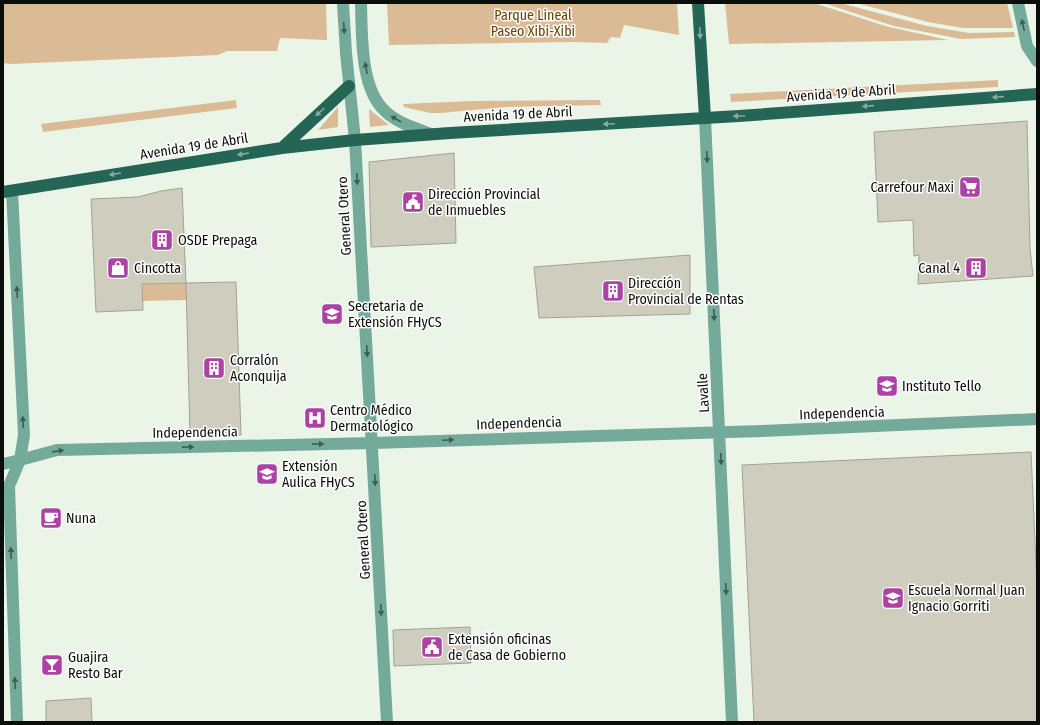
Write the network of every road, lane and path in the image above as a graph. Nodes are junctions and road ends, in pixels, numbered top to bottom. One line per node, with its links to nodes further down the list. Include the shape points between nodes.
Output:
1 (343, 3): 6 (street, General Otero, one-way to 6)
2 (361, 3): 9 (street, one-way to 2, via 391,116 375,100 363,52)
3 (698, 3): 8 (main road, Lavalle, one-way to 8)
4 (1018, 3): 5 (street, one-way to 4, via 1027,46)
5 (1037, 61)
6 (349, 86): 10 (street, General Otero); 11 (main road, one-way to 11)
7 (1037, 94): 8 (main road, Avenida 19 de Abril, one-way to 8)
8 (705, 118): 9 (main road, Avenida 19 de Abril, one-way to 9); 14 (street, Lavalle, one-way to 14)
9 (431, 134): 10 (main road, Avenida 19 de Abril)
10 (354, 140): 11 (main road, Avenida 19 de Abril); 15 (street, General Otero, one-way to 15)
11 (282, 148): 12 (main road, Avenida 19 de Abril, one-way to 12)
12 (7, 191): 16 (street, one-way to 12, via 24,435)
13 (1037, 419): 14 (street, Independencia)
14 (720, 432): 15 (street, Independencia, one-way to 14); 20 (street, Lavalle, one-way to 20)
15 (372, 443): 16 (street, Independencia, one-way to 15, via 57,450); 19 (street, General Otero, one-way to 19)
16 (20, 460): 17 (street, Independencia); 18 (street, one-way to 16, via 9,486)
17 (3, 464)
18 (17, 722)
19 (387, 722)
20 (732, 722)

